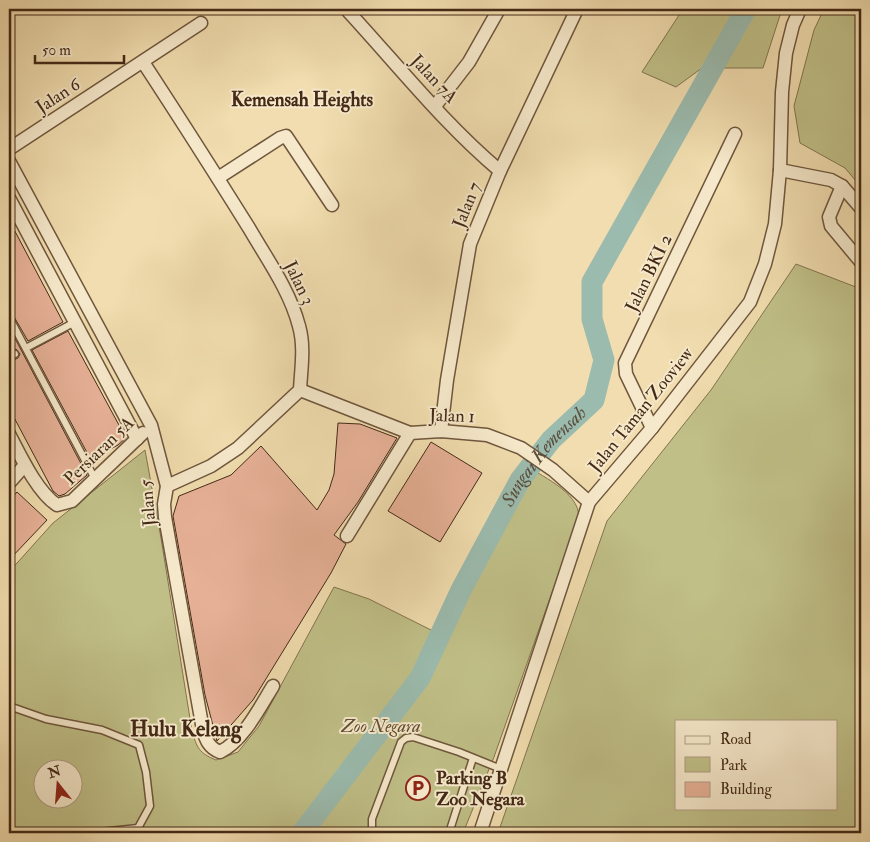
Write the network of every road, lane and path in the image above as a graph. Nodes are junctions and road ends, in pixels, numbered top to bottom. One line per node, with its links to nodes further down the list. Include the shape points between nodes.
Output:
1 (346, 9): 7 (street, Jalan 7A)
2 (499, 9): 7 (street, via 469,62)
3 (577, 9): 12 (street, Jalan 7)
4 (800, 9): 11 (street, Jalan Taman Zooview, via 792,25 786,53)
5 (201, 23): 6 (street, Jalan 6)
6 (143, 62): 9 (street, Jalan 6); 13 (street, Jalan 3)
7 (435, 106): 12 (street, Jalan 7A)
8 (735, 134): 26 (street, Jalan BKI 2, via 625,363 626,374)
9 (9, 149)
10 (9, 161): 25 (street, Jalan 5)
11 (780, 170): 14 (street, via 831,180); 26 (street, Jalan Taman Zooview, via 775,224 765,264 750,302)
12 (500, 171): 27 (street, Jalan 7, via 470,244)
13 (218, 178): 16 (street, via 286,136); 24 (street, Jalan 3, via 278,276 291,304 303,347)
14 (842, 186): 17 (street); 18 (street, via 829,217 832,226)
15 (9, 198): 20 (street)
16 (332, 205)
17 (861, 208)
18 (861, 262)
19 (9, 317): 21 (lane)
20 (75, 322): 21 (lane); 30 (street)
21 (26, 348): 32 (lane)
22 (16, 354): 23 (lane)
23 (9, 357)
24 (300, 390): 28 (street, Jalan 1); 34 (street, via 238,448 211,466)
25 (150, 425): 30 (street, Persiaran 5A); 34 (street, Jalan 5)
26 (652, 428): 35 (street, Jalan Taman Zooview)
27 (440, 431): 28 (street, Jalan 1); 35 (street, Jalan 1, via 487,435 521,448)
28 (410, 433): 36 (street)
29 (9, 434): 31 (street)
30 (137, 439): 32 (street, Persiaran 5A)
31 (26, 465): 32 (street, Persiaran 5A, via 50,500 57,504 72,501); 33 (street)
32 (95, 479)
33 (9, 483)
34 (167, 486): 37 (street, Jalan 5, via 166,517 203,730 212,749 220,752 227,749)
35 (590, 502): 40 (street, Jalan Taman Zooview)
36 (347, 536)
37 (273, 686)
38 (9, 706): 41 (lane, via 46,719 102,730 139,745 150,806 138,828)
39 (473, 758): 40 (lane); 42 (lane, via 412,737 406,738 401,742 372,819); 43 (lane)
40 (501, 769): 44 (street, Jalan Taman Zooview)
41 (90, 833)
42 (374, 833)
43 (449, 833)
44 (480, 833)

